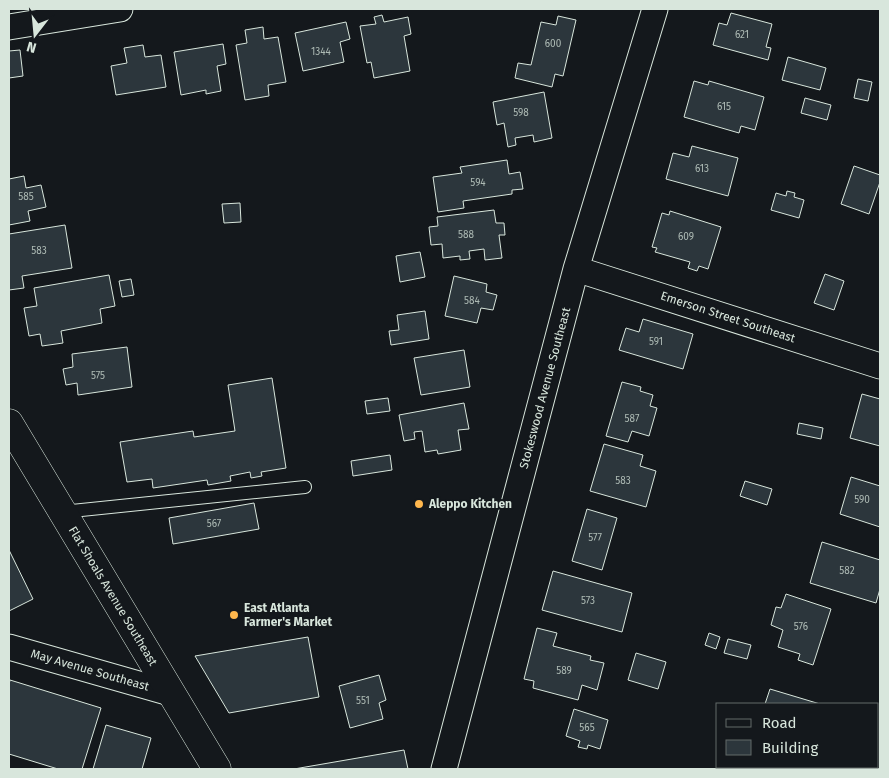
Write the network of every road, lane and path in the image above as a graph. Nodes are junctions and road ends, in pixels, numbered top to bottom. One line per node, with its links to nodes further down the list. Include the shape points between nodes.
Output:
1 (120, 9): 3 (street)
2 (651, 10): 4 (street, Stokeswood Avenue Southeast)
3 (9, 27)
4 (576, 268): 5 (street, Emerson Street Southeast); 11 (street, Stokeswood Avenue Southeast)
5 (880, 366)
6 (9, 422): 8 (street, Flat Shoals Avenue Southeast)
7 (305, 486): 8 (lane)
8 (62, 512): 10 (street, Flat Shoals Avenue Southeast)
9 (9, 647): 10 (street, May Avenue Southeast)
10 (170, 693): 12 (street, Flat Shoals Avenue Southeast)
11 (450, 768)
12 (217, 769)

